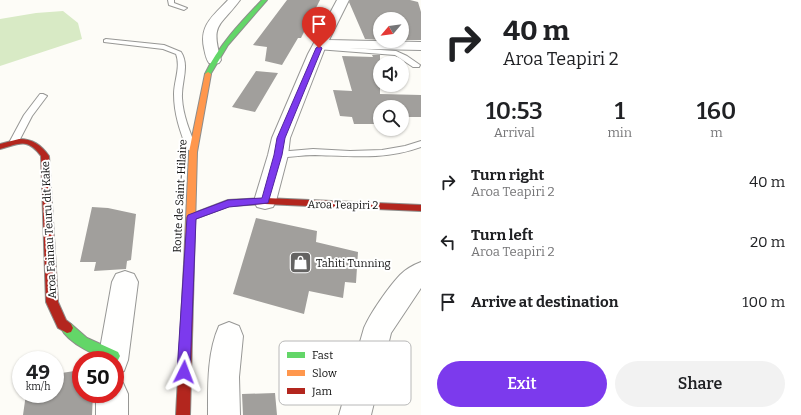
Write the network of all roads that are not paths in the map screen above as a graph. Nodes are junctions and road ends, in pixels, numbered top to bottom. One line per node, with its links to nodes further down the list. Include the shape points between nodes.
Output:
1 (171, 0): 5 (lane, via 171,4)
2 (234, 0): 9 (street, via 210,29 208,37)
3 (264, 0): 9 (main road, Route de Saint-Hilaire, via 228,40)
4 (343, 0): 7 (street)
5 (184, 8)
6 (106, 41): 15 (lane, via 164,47 180,53 180,122)
7 (320, 46): 8 (street); 10 (lane, via 396,53); 16 (street, via 281,138)
8 (421, 46)
9 (214, 60): 15 (main road, Route de Saint-Hilaire, via 203,93)
10 (416, 65)
11 (43, 96): 12 (lane, via 28,115)
12 (15, 141): 14 (main road); 24 (main road, Aroa Fainau Teuru dit Kake, via 28,141 41,148 45,156 52,302 62,324 83,342)
13 (421, 144): 16 (lane, via 382,153 313,152)
14 (0, 147)
15 (193, 152): 19 (main road, Route de Saint-Hilaire)
16 (278, 155): 17 (street)
17 (265, 201): 18 (main road, Aroa Teapiri 2); 19 (main road, Aroa Teapiri 2, via 228,204)
18 (421, 208)
19 (192, 217): 29 (main road, Route de Saint-Hilaire)
20 (421, 273): 23 (street, via 409,283 378,328)
21 (125, 282): 25 (street, Aroa Fainau Teuru dit Kake)
22 (229, 336): 30 (street, via 224,377)
23 (375, 341)
24 (100, 351)
25 (115, 351)
26 (112, 403): 28 (street)
27 (358, 405): 31 (street)
28 (112, 415)
29 (183, 415)
30 (224, 415)
31 (355, 415)

